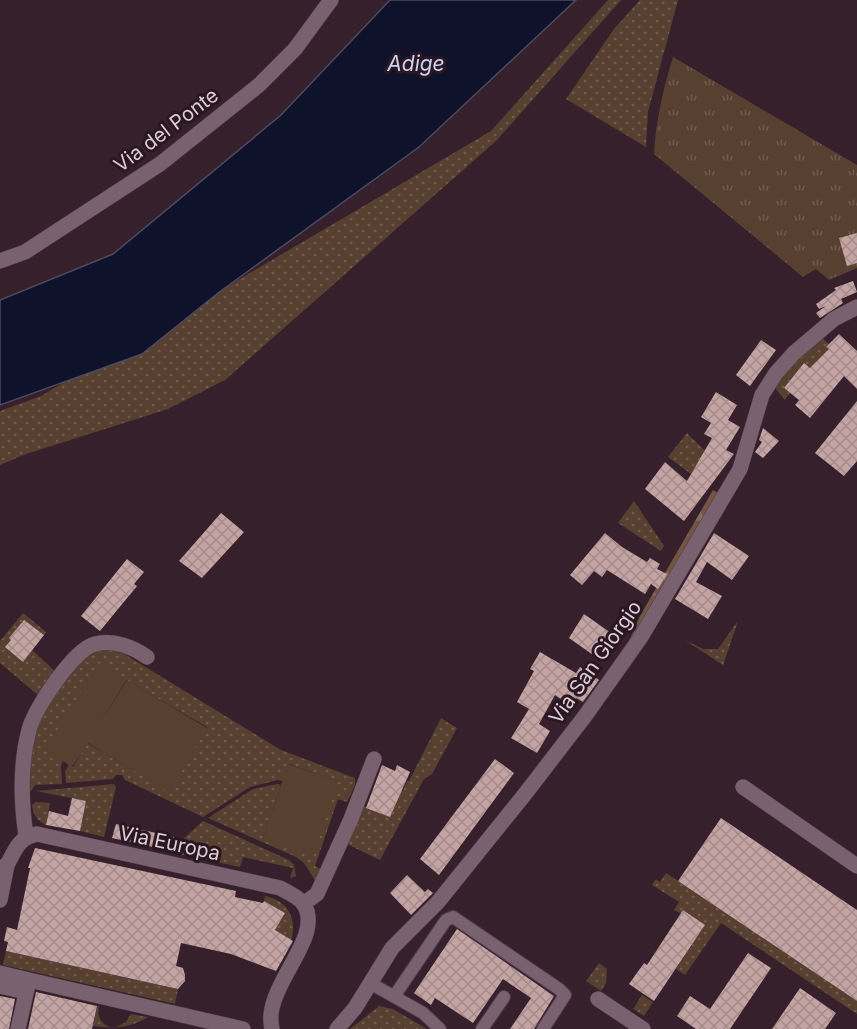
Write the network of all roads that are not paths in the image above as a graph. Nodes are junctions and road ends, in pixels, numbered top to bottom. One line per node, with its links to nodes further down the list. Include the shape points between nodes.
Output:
1 (331, 0): 2 (street, Via del Ponte, via 295,49 259,85 160,164 25,252)
2 (0, 261)
3 (857, 307): 13 (street, Via San Giorgio, via 834,319 776,373 762,395 740,469 641,637 525,794 438,902 393,948)
4 (147, 657): 7 (street, via 121,644 97,643 86,647 47,692 29,728 25,751 22,810)
5 (374, 759): 11 (street, via 318,894)
6 (743, 787): 8 (street)
7 (26, 836): 9 (street); 11 (street, Via Europa, via 37,834 280,888)
8 (857, 866)
9 (4, 867): 10 (street)
10 (0, 900)
11 (302, 902): 21 (street, via 307,933 274,999)
12 (0, 973): 14 (street)
13 (370, 982): 16 (street); 22 (street, Via San Giorgio)
14 (31, 985): 15 (street); 19 (street); 20 (street)
15 (0, 986)
16 (394, 995): 23 (street, via 426,1012); 25 (street, via 446,920 453,917 565,995)
17 (504, 997): 24 (street)
18 (598, 999): 26 (street)
19 (18, 1029)
20 (243, 1029)
21 (272, 1029)
22 (337, 1029)
23 (440, 1029)
24 (482, 1029)
25 (543, 1029)
26 (643, 1029)

